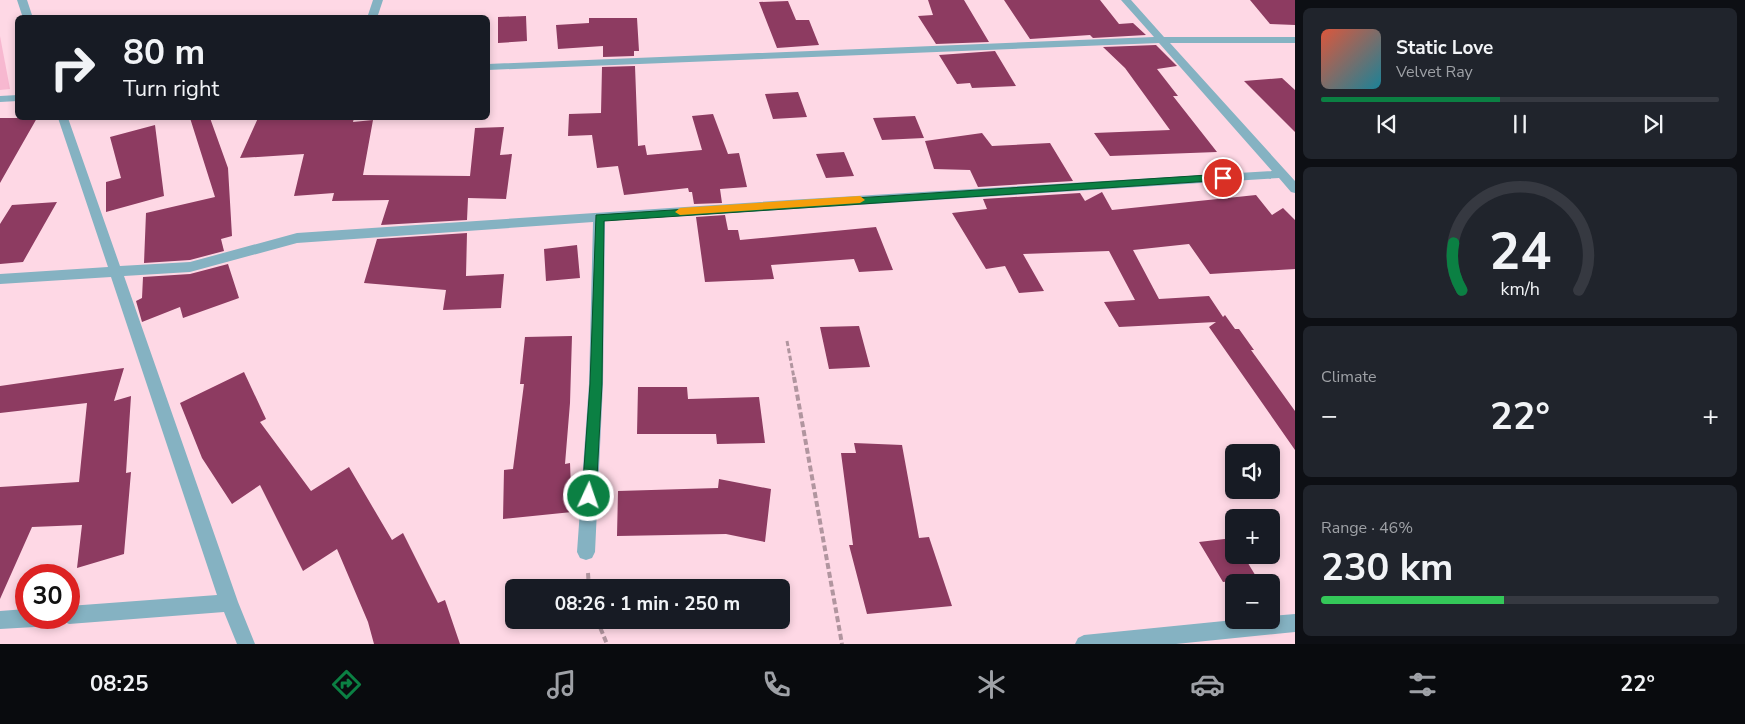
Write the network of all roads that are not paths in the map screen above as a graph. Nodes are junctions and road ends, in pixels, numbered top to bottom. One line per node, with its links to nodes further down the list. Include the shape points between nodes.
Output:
1 (22, 0): 4 (street)
2 (378, 0): 5 (street)
3 (1126, 0): 6 (street)
4 (27, 15)
5 (373, 15)
6 (1163, 40): 7 (street); 8 (street); 12 (street)
7 (1295, 40)
8 (490, 67)
9 (15, 98): 10 (street)
10 (0, 99)
11 (64, 120): 15 (street)
12 (1282, 174): 13 (street); 14 (street)
13 (1295, 189)
14 (599, 218): 15 (street, via 297,238 190,267); 17 (street, via 596,384)
15 (118, 272): 16 (street); 18 (street)
16 (0, 279)
17 (586, 552)
18 (229, 603): 19 (street); 23 (street)
19 (80, 614)
20 (15, 619): 21 (street)
21 (0, 620)
22 (1295, 623): 24 (street)
23 (246, 644)
24 (1084, 644)

